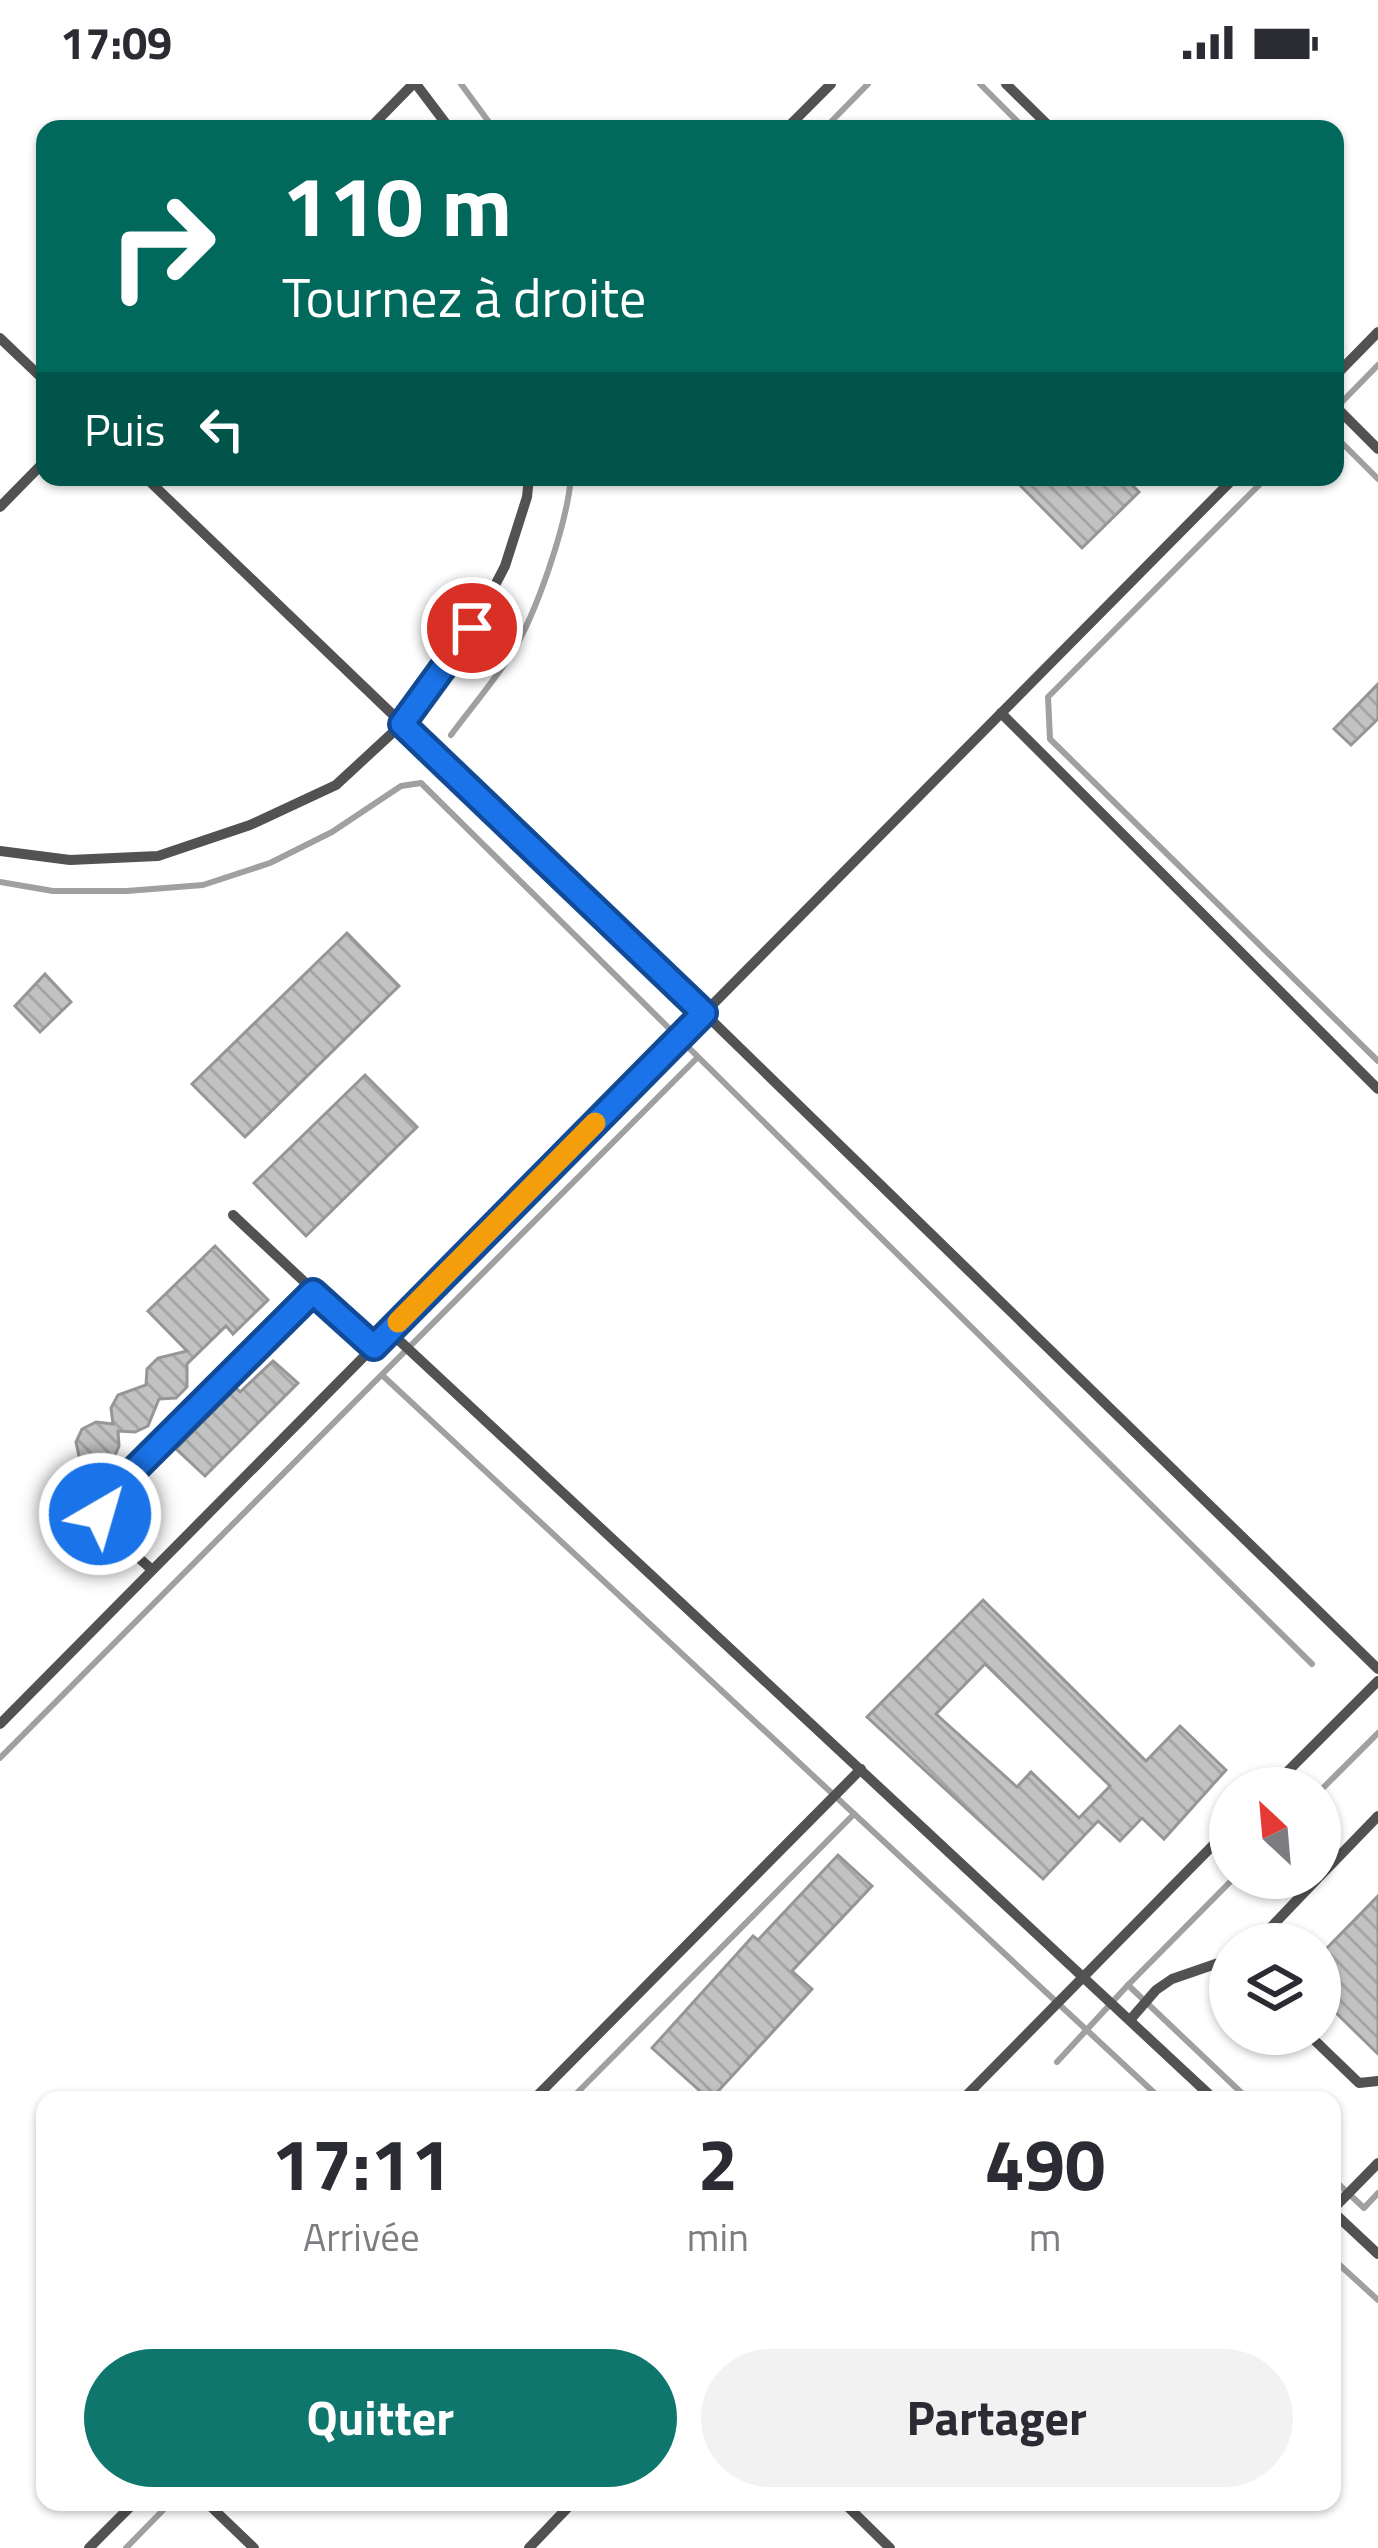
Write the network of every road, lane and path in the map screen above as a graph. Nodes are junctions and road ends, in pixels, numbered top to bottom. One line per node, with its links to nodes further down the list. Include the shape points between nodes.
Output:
1 (414, 84): 4 (lane); 5 (lane)
2 (831, 84): 6 (lane)
3 (1006, 84): 7 (lane)
4 (378, 120)
5 (442, 120)
6 (795, 120)
7 (1043, 120)
8 (1378, 332): 10 (lane)
9 (0, 338): 11 (lane)
10 (1344, 367)
11 (36, 372)
12 (1344, 415): 13 (lane)
13 (1378, 448)
14 (36, 470): 18 (lane)
15 (154, 486): 20 (lane)
16 (528, 486): 20 (lane, via 505,566 472,628)
17 (1226, 486): 19 (lane)
18 (0, 507)
19 (1001, 713): 22 (lane); 23 (lane)
20 (402, 724): 21 (lane, via 336,785 250,826 158,856 70,860); 22 (lane)
21 (0, 851)
22 (704, 1013): 26 (lane); 29 (lane)
23 (1378, 1089)
24 (232, 1215): 25 (lane)
25 (313, 1292): 27 (lane); 28 (lane, via 101,1503 106,1524)
26 (389, 1331): 27 (lane); 33 (lane)
27 (374, 1347): 28 (lane)
28 (152, 1570): 31 (lane)
29 (1378, 1670)
30 (1378, 1681): 32 (lane)
31 (0, 1724)
32 (1292, 1767)
33 (861, 1769): 40 (lane); 44 (lane)
34 (1378, 1816): 36 (lane)
35 (1209, 1849): 40 (lane)
36 (1341, 1854)
37 (1298, 1899): 38 (lane)
38 (1275, 1923)
39 (1209, 1967): 41 (lane, via 1172,1979)
40 (1083, 1975): 41 (lane); 45 (lane)
41 (1130, 2020): 46 (lane)
42 (1330, 2055): 43 (lane, via 1359,2083)
43 (1378, 2081)
44 (542, 2091)
45 (971, 2091)
46 (1205, 2091)
47 (1378, 2163): 48 (lane)
48 (1341, 2201)
49 (1341, 2219): 50 (lane)
50 (1378, 2254)
51 (126, 2511): 55 (lane)
52 (215, 2511): 56 (lane)
53 (564, 2511): 57 (lane)
54 (852, 2511): 58 (lane)
55 (89, 2548)
56 (254, 2548)
57 (529, 2548)
58 (890, 2548)

